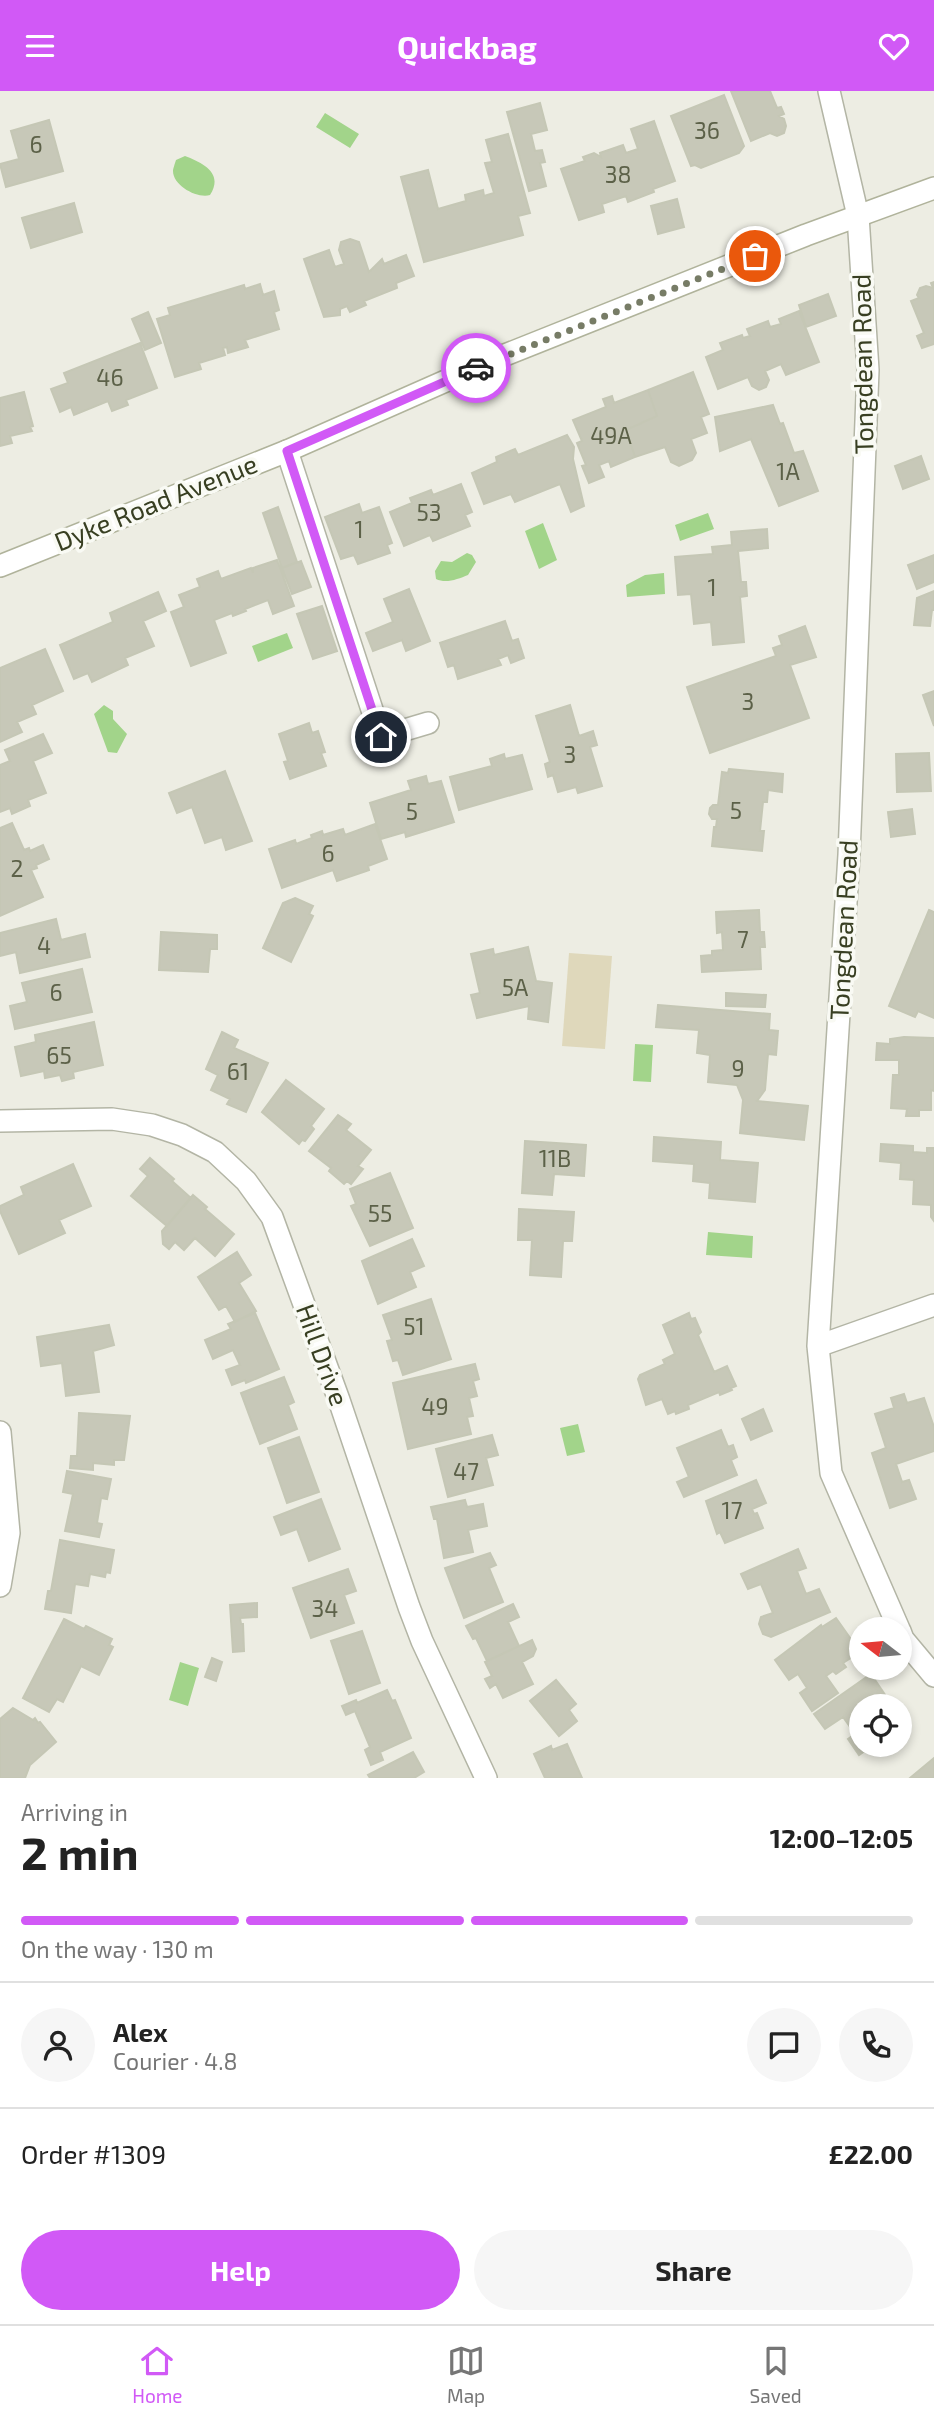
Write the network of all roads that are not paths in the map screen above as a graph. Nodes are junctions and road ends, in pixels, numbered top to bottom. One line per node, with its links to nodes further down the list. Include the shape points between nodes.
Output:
1 (829, 91): 3 (street, Tongdean Road)
2 (934, 188): 3 (street, Dyke Road Avenue)
3 (858, 216): 4 (street, Dyke Road Avenue, via 500,357); 9 (street, Tongdean Road, via 868,370 849,855)
4 (287, 451): 5 (street, Dyke Road Avenue); 6 (street, via 381,737)
5 (0, 566)
6 (428, 723)
7 (0, 1121): 15 (street, Hill Drive, via 112,1119 157,1126 215,1152 266,1208 339,1400 413,1618)
8 (934, 1305): 9 (street)
9 (818, 1346): 12 (street, Tongdean Road, via 831,1473)
10 (0, 1432): 11 (street, via 9,1533)
11 (0, 1586)
12 (893, 1617)
13 (912, 1650): 14 (street, Tongdean Road)
14 (934, 1676)
15 (486, 1778)

